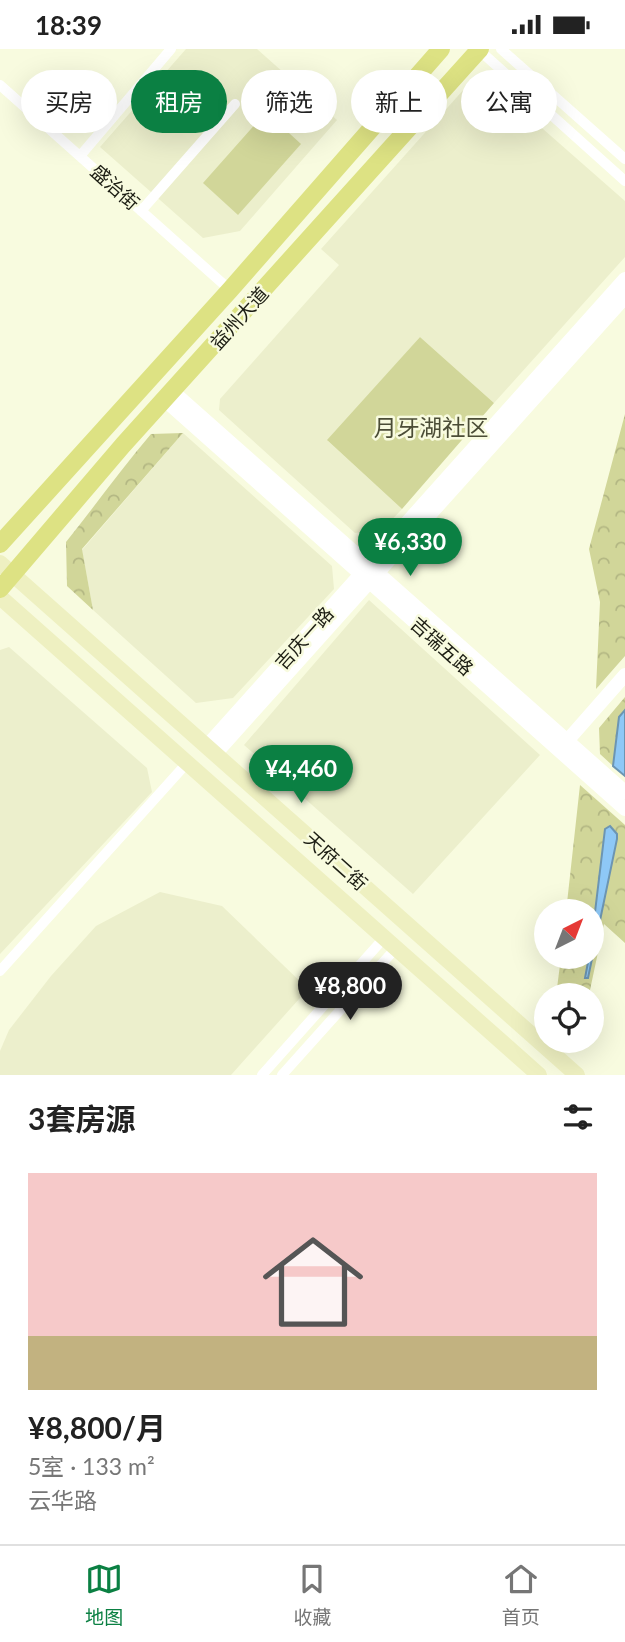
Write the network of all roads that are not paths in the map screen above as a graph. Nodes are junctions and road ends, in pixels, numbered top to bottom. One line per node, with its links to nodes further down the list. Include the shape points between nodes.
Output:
1 (171, 49): 7 (street)
2 (441, 49): 12 (main road, 益州大道)
3 (479, 49): 9 (street); 14 (main road, 益州大道)
4 (501, 49): 8 (street)
5 (0, 85): 7 (street, 盛治街)
6 (235, 104): 10 (street)
7 (80, 156): 10 (street, 盛治街)
8 (625, 159)
9 (625, 181)
10 (141, 211): 12 (street, 盛治街)
11 (625, 279): 17 (street, 吉庆一路)
12 (230, 290): 15 (main road, 益州大道)
13 (625, 297): 17 (street, 吉庆一路)
14 (168, 395): 16 (main road, 益州大道); 17 (street, 吉瑞五路)
15 (0, 544)
16 (6, 569): 18 (main road, 益州大道); 22 (main road, 天府二街)
17 (369, 574): 21 (street, 吉瑞五路); 22 (street, 吉庆一路); 25 (street, 吉瑞五路)
18 (0, 589)
19 (0, 597): 23 (main road, 天府二街)
20 (625, 675): 21 (street)
21 (567, 741): 24 (street, 吉瑞五路)
22 (211, 750): 31 (main road, 天府二街)
23 (187, 763): 26 (main road, 天府二街); 27 (street)
24 (625, 792)
25 (625, 809)
26 (390, 943): 28 (street); 29 (street); 30 (main road, 天府二街)
27 (0, 971)
28 (262, 1075)
29 (282, 1075)
30 (539, 1075)
31 (577, 1075)

